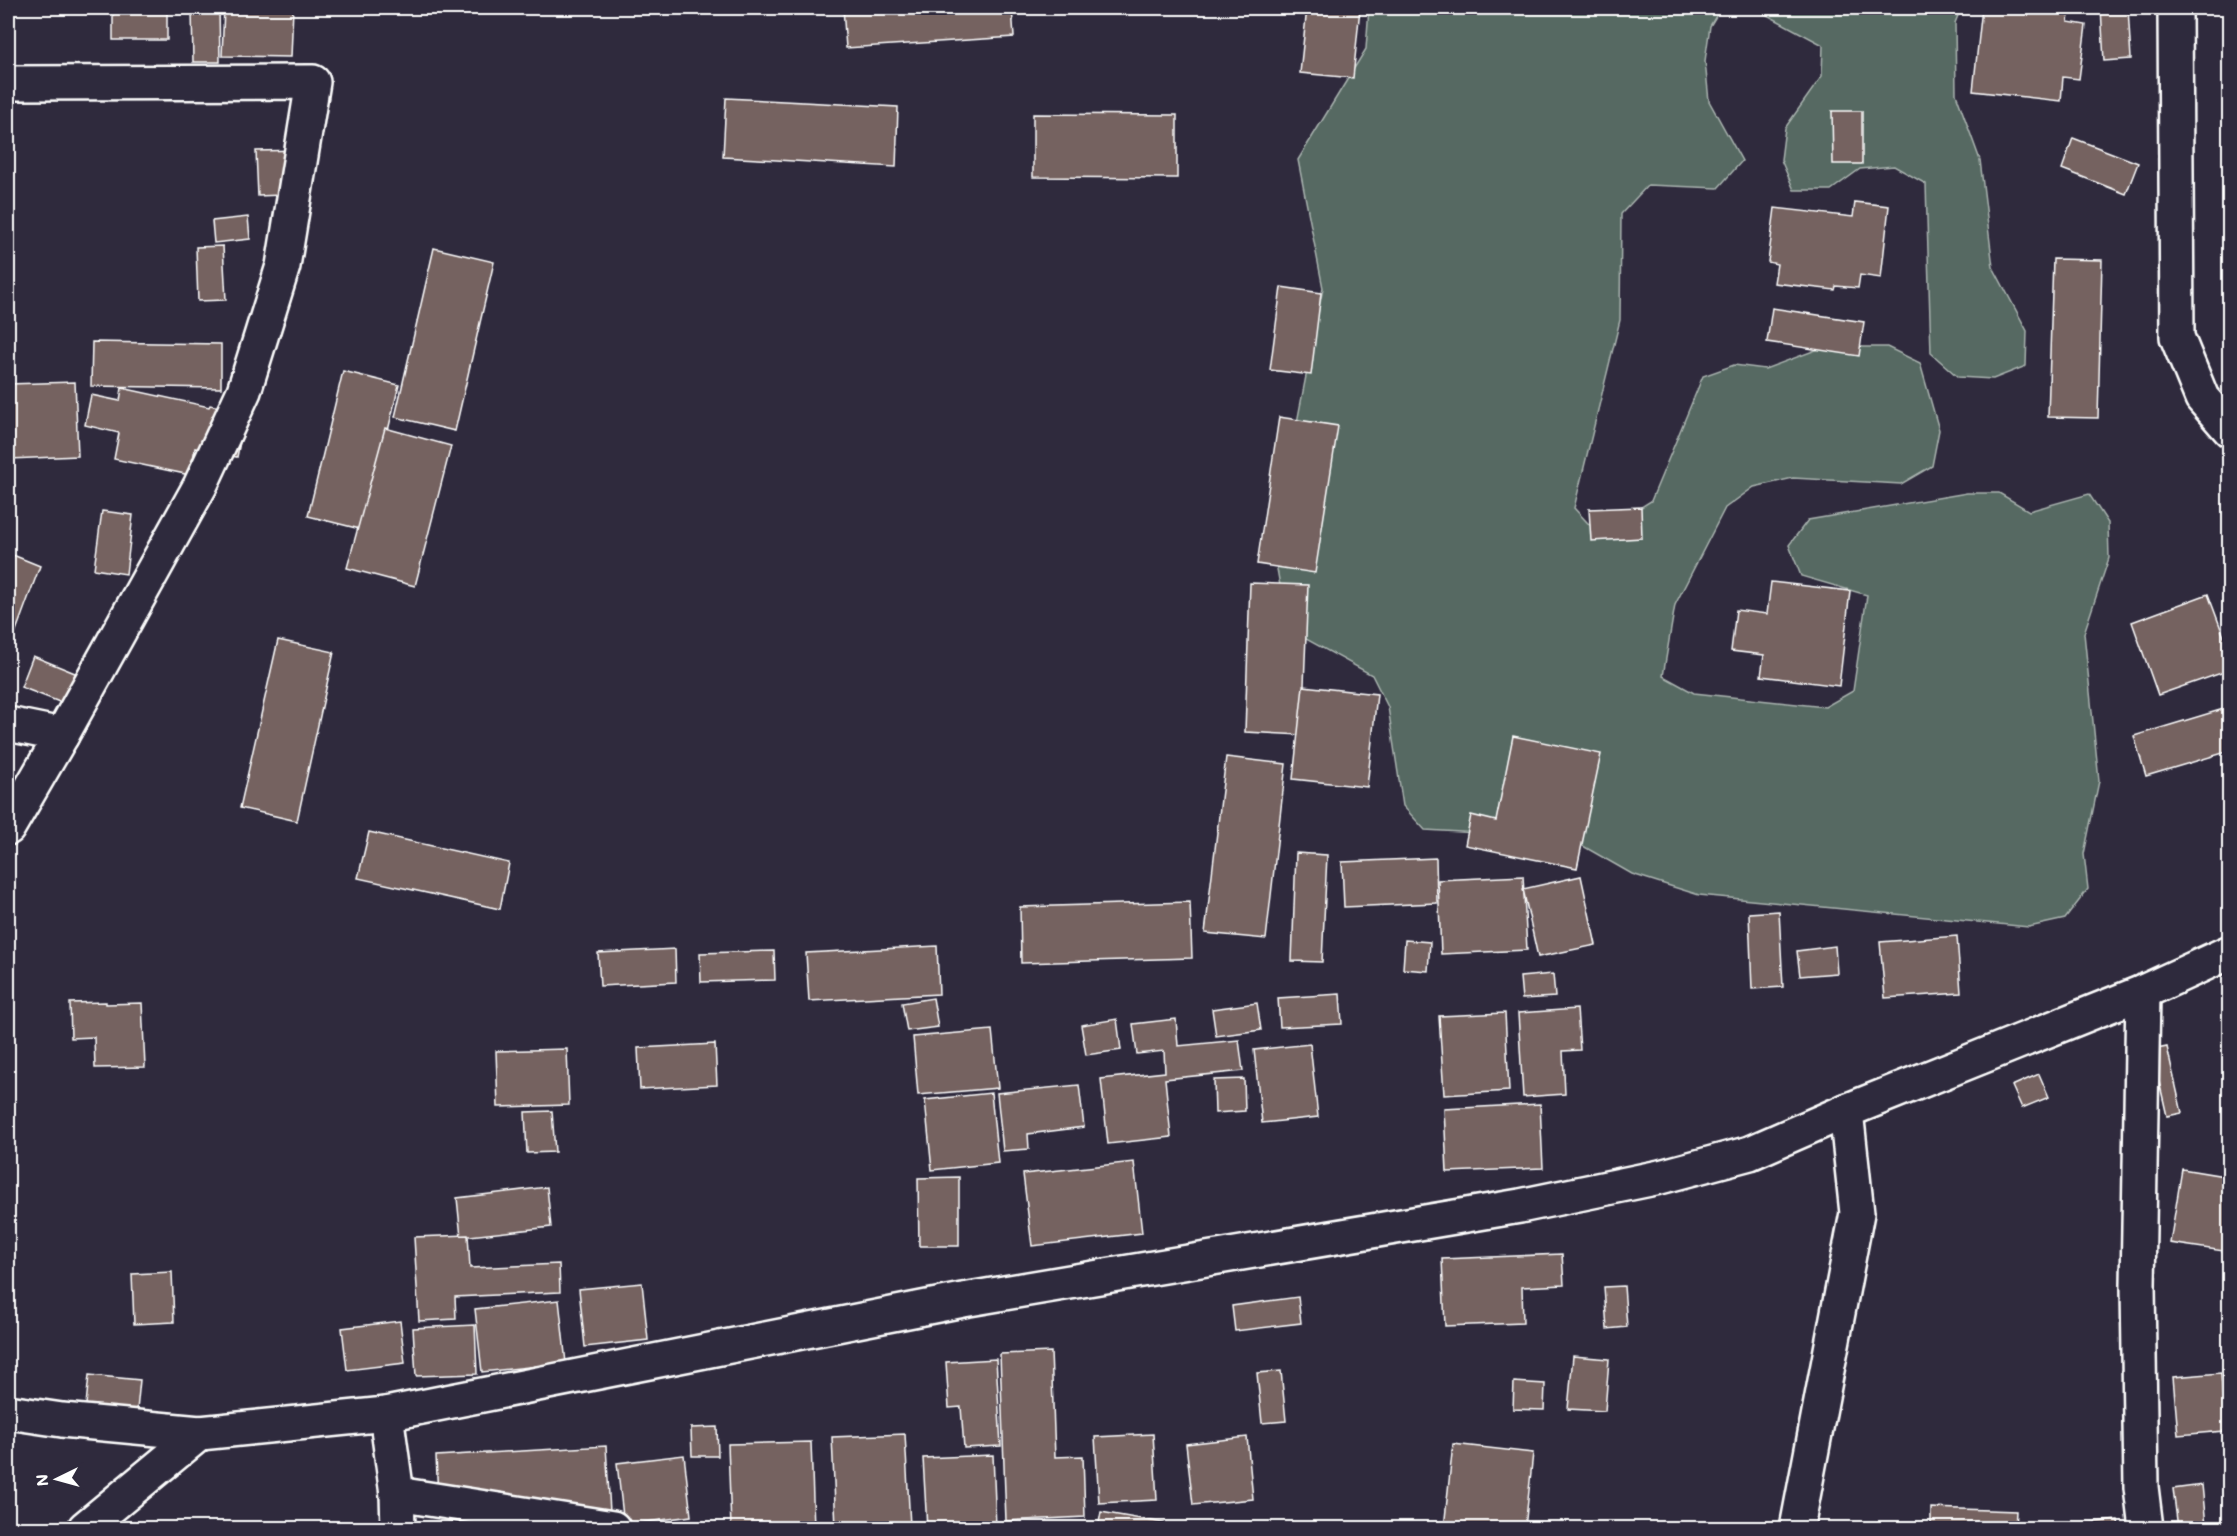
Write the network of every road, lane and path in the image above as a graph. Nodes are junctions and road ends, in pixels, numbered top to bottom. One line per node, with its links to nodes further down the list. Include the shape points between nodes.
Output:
1 (2175, 8): 3 (street, via 2176,337 2202,398)
2 (8, 82): 5 (street, via 313,82 283,266 244,391 200,486)
3 (2229, 430)
4 (8, 724): 5 (street)
5 (62, 735): 6 (street)
6 (8, 828)
7 (2229, 952): 8 (street)
8 (2144, 992): 9 (street); 18 (street, via 2138,1286 2141,1487)
9 (1846, 1111): 11 (street, via 1750,1153 1636,1182 1520,1206 963,1300); 17 (street, via 1857,1213)
10 (8, 1412): 12 (street)
11 (386, 1414): 12 (street); 13 (street)
12 (200, 1433): 14 (street)
13 (397, 1494): 15 (street); 16 (street)
14 (85, 1528)
15 (398, 1528)
16 (613, 1528)
17 (1797, 1528)
18 (2146, 1528)

